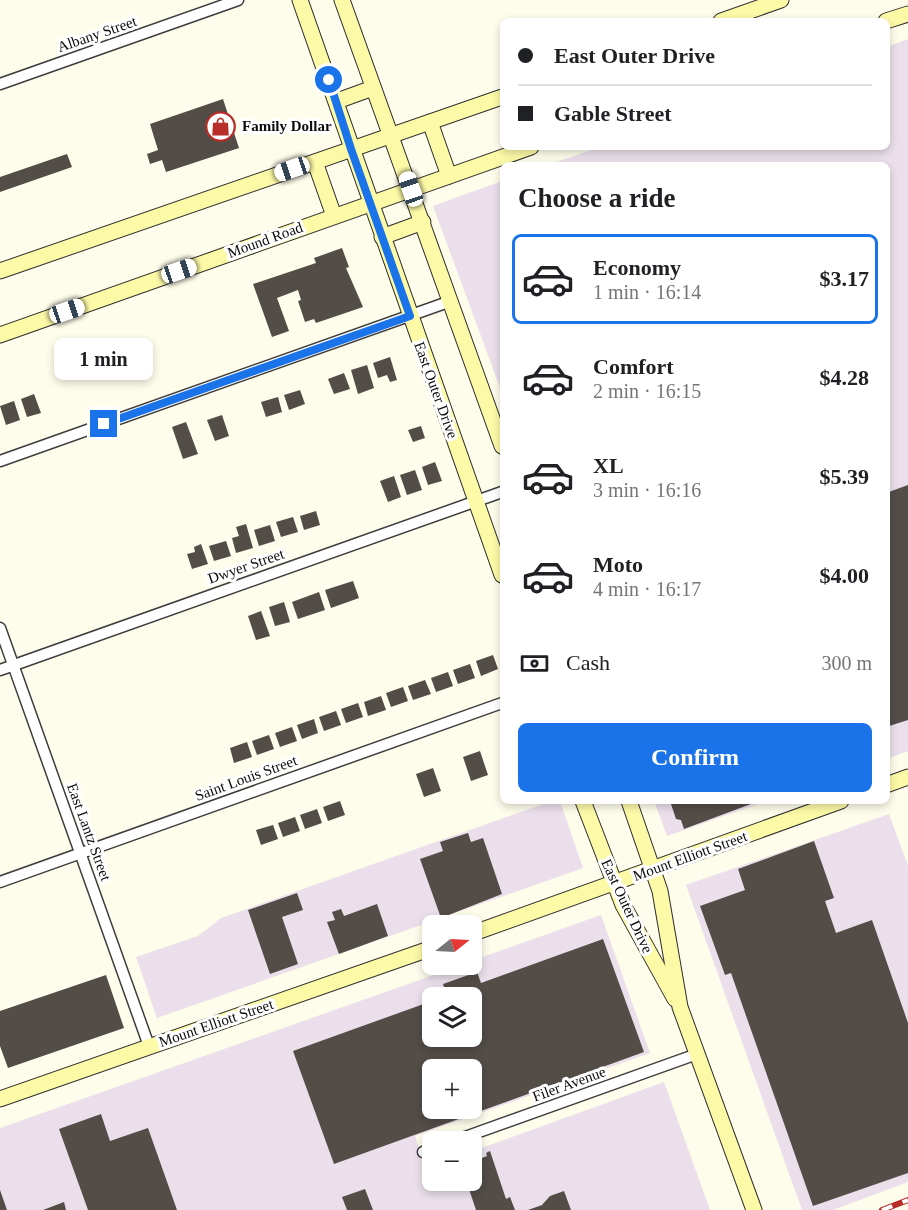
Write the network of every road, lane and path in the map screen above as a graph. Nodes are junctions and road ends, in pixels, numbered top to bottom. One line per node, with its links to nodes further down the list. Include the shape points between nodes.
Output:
1 (238, 0): 8 (street, Albany Street)
2 (300, 0): 11 (main road, East Outer Drive)
3 (342, 0): 9 (main road)
4 (781, 0): 6 (main road)
5 (908, 14): 7 (main road)
6 (730, 18)
7 (890, 20)
8 (0, 84)
9 (373, 88): 11 (main road); 13 (main road)
10 (500, 98): 12 (main road)
11 (337, 101): 14 (main road, East Outer Drive)
12 (430, 122): 13 (main road); 17 (main road)
13 (392, 135): 14 (main road); 18 (main road)
14 (351, 149): 16 (main road); 19 (main road, East Outer Drive)
15 (523, 150): 17 (main road, Mound Road)
16 (315, 162): 20 (main road); 23 (main road)
17 (449, 176): 18 (main road, Mound Road)
18 (411, 189): 19 (main road, Mound Road); 21 (main road)
19 (370, 203): 20 (main road, Mound Road); 22 (main road, East Outer Drive)
20 (334, 216): 26 (main road, Mound Road)
21 (423, 222): 22 (main road); 24 (main road)
22 (382, 237): 25 (main road, East Outer Drive)
23 (0, 271)
24 (451, 302): 25 (street); 27 (main road)
25 (410, 316): 28 (street); 30 (main road, East Outer Drive)
26 (0, 334)
27 (500, 440)
28 (0, 461)
29 (500, 493): 30 (street, Dwyer Street)
30 (476, 501): 31 (main road, East Outer Drive); 33 (street, Dwyer Street)
31 (500, 569)
32 (0, 628): 33 (street, East Lantz Street)
33 (13, 665): 34 (street, Dwyer Street); 41 (street, East Lantz Street)
34 (0, 670)
35 (500, 705): 41 (street, Saint Louis Street)
36 (908, 777): 37 (main road)
37 (890, 784)
38 (584, 804): 44 (main road, East Outer Drive)
39 (630, 804): 42 (main road, East Outer Drive)
40 (833, 804): 42 (main road, Mount Elliott Street)
41 (80, 853): 43 (street, Saint Louis Street); 48 (street, East Lantz Street)
42 (654, 871): 44 (main road, Mount Elliott Street); 47 (main road, East Outer Drive)
43 (0, 882)
44 (614, 884): 45 (main road, Mount Elliott Street); 47 (main road, East Outer Drive)
45 (482, 930)
46 (422, 951): 48 (main road, Mount Elliott Street)
47 (680, 1006): 49 (main road, East Outer Drive)
48 (149, 1046): 50 (main road, Mount Elliott Street)
49 (697, 1054): 51 (street, Filer Avenue); 52 (main road, East Outer Drive)
50 (0, 1099)
51 (482, 1131)
52 (754, 1210)

